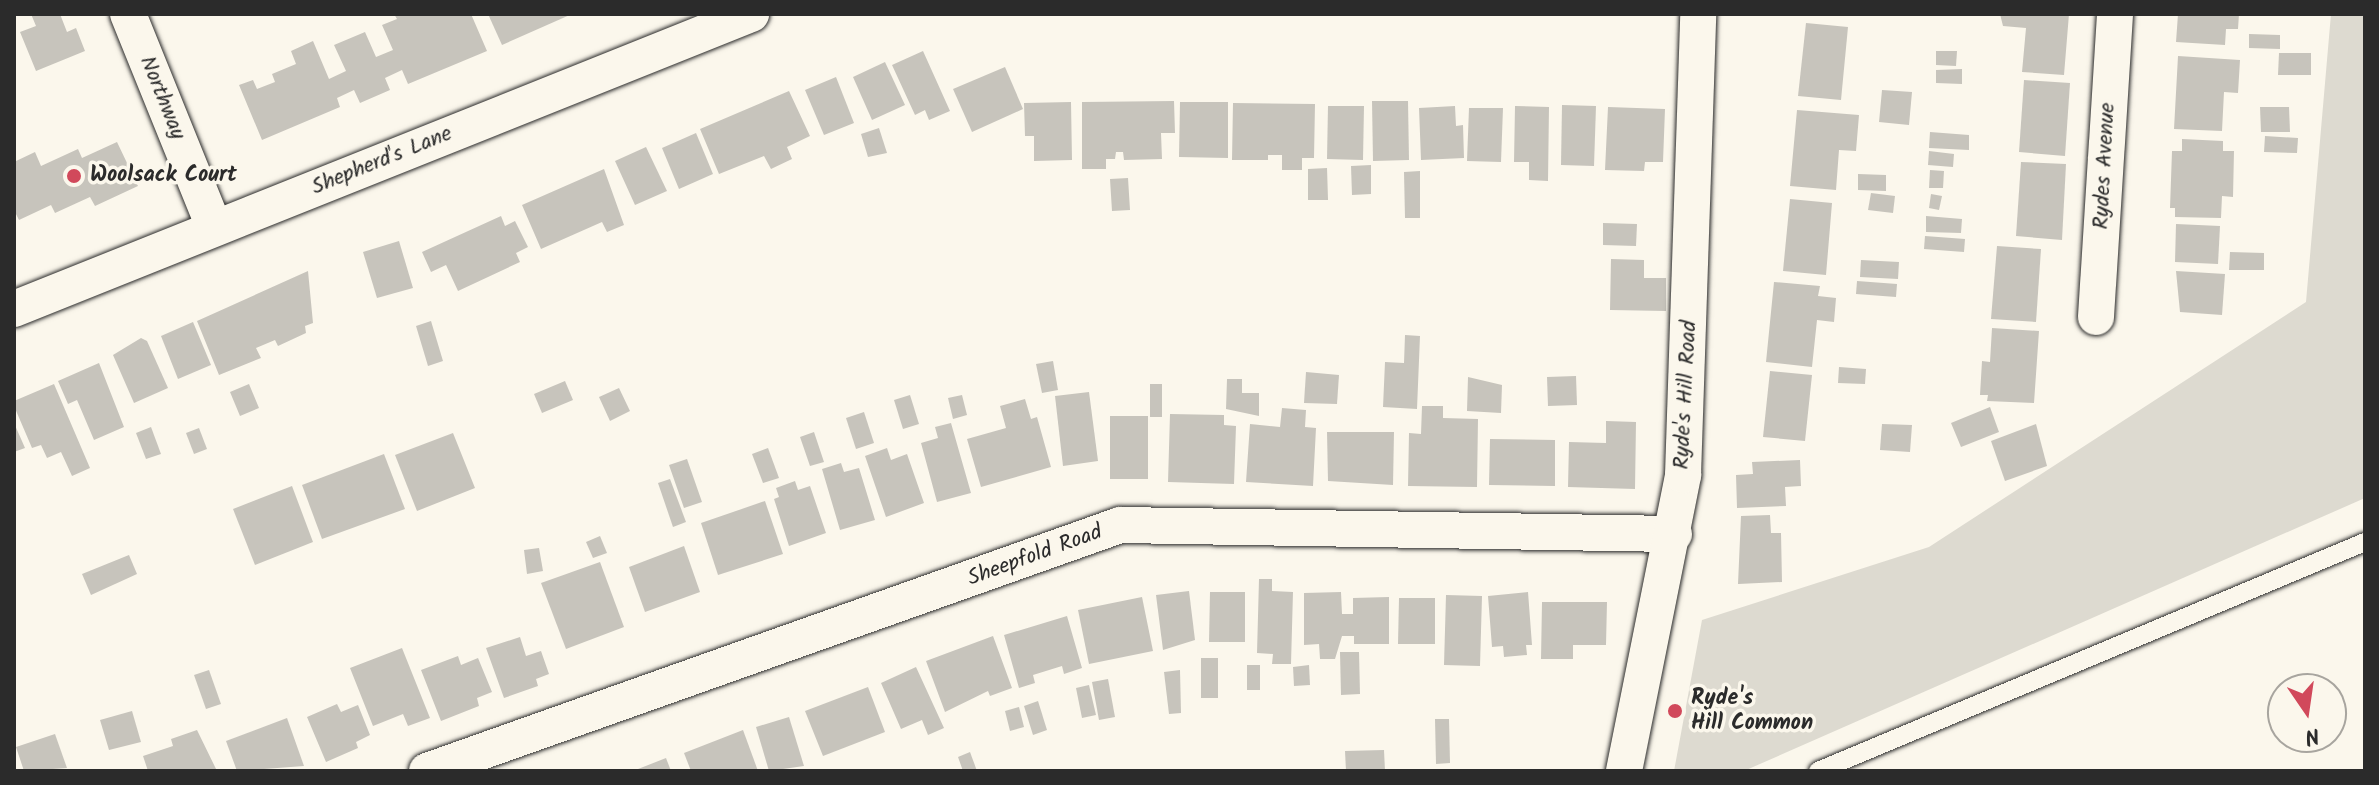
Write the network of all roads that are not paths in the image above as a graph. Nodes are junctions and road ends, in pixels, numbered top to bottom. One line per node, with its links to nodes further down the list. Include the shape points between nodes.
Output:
1 (128, 14): 5 (street, Northway)
2 (751, 14): 5 (street, Shepherd's Lane)
3 (1698, 14): 8 (street, Ryde's Hill Road, via 1686,423)
4 (2115, 14): 7 (street, Rydes Avenue)
5 (214, 227): 6 (street, Shepherd's Lane)
6 (14, 309)
7 (2096, 317)
8 (1674, 534): 10 (street, Sheepfold Road, via 1120,525); 11 (street, Ryde's Hill Road)
9 (2365, 542): 12 (lane)
10 (427, 771)
11 (1624, 771)
12 (1818, 771)

